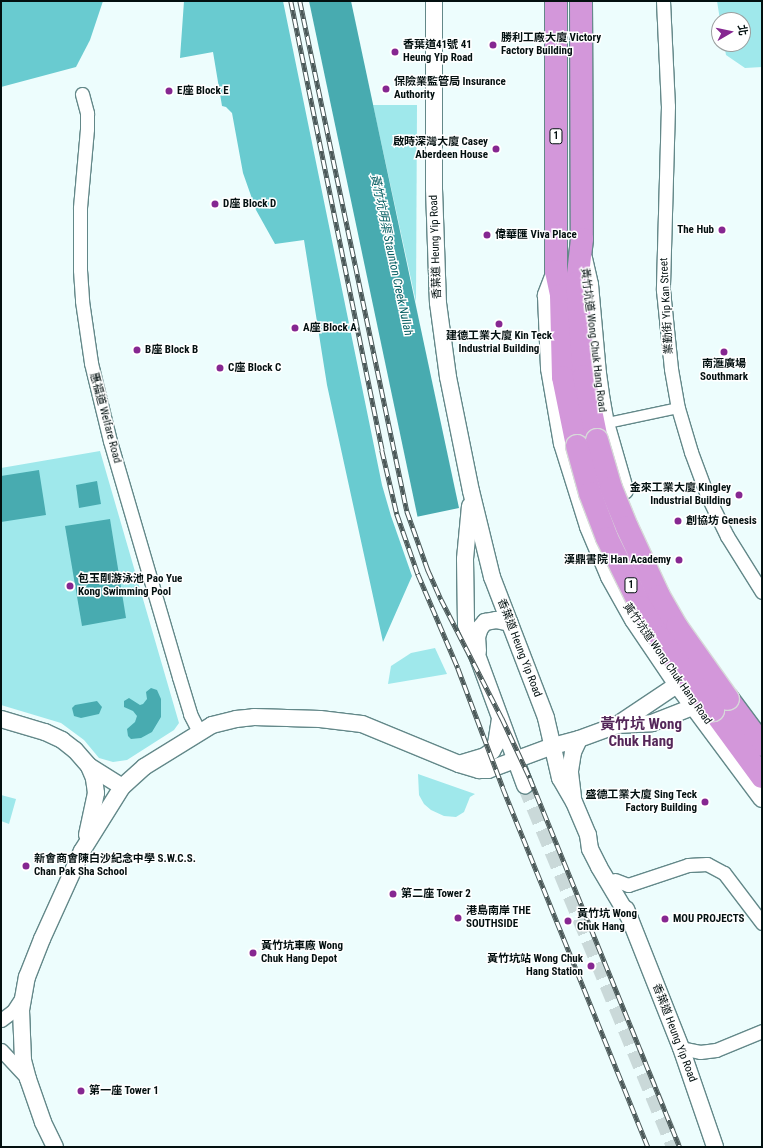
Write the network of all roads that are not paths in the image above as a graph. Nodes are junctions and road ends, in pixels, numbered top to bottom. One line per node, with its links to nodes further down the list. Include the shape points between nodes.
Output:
1 (434, 1): 11 (street, 香葉道 Heung Yip Road, via 434,189 438,303 448,377)
2 (556, 1): 7 (highway, 黃竹坑道 Wong Chuk Hang Road / 1)
3 (581, 1): 6 (highway, 黃竹坑道 Wong Chuk Hang Road / 1)
4 (663, 1): 8 (street, 業勤街 Yip Kan Street, via 668,106 664,290 666,330)
5 (82, 94): 23 (street, 惠福道 Welfare Road, via 88,129 80,208 80,270 91,363 110,441 186,703)
6 (581, 255): 10 (highway, 1, via 577,284); 17 (main road, 黃竹坑道 Wong Chuk Hang Road, via 588,284 596,373 602,408 621,485 663,596)
7 (556, 271): 10 (highway, 1, via 561,294 563,377); 18 (main road, 黃竹坑道 Wong Chuk Hang Road, via 547,295 550,368 569,468 588,526 621,598)
8 (678, 408): 9 (street); 14 (street, 業勤街 Yip Kan Street, via 707,495 727,536)
9 (612, 422)
10 (587, 443): 26 (highway, 1, bridge, via 611,488 659,596 709,674); 31 (highway, 1, bridge, via 590,493 607,538 641,607 659,637)
11 (471, 491): 12 (street, 香葉道 Heung Yip Road); 13 (street, 香葉道 Heung Yip Road)
12 (492, 577): 13 (street, via 477,578); 15 (street, 香葉道 Heung Yip Road)
13 (465, 586): 16 (street, 香葉道 Heung Yip Road, via 466,625)
14 (762, 592)
15 (510, 623): 16 (street, via 489,620 480,628 477,637); 27 (street, 香葉道 Heung Yip Road, via 546,718)
16 (479, 661): 21 (street, 香葉道 Heung Yip Road)
17 (716, 673): 18 (street); 24 (main road, 黃竹坑道 Wong Chuk Hang Road)
18 (678, 684): 19 (main road, 黃竹坑道 Wong Chuk Hang Road); 22 (street)
19 (695, 706): 22 (street, via 652,723); 34 (main road, 黃竹坑道 Wong Chuk Hang Road)
20 (1, 719): 30 (street, via 58,738 75,750)
21 (500, 719): 28 (street, 香葉道 Heung Yip Road); 29 (street, via 496,744 492,751)
22 (617, 725): 25 (street)
23 (199, 732): 29 (street, via 212,725 254,717 342,720 369,726); 33 (street, via 144,767)
24 (762, 733)
25 (579, 739): 27 (street); 35 (street, 香葉道 Heung Yip Road, via 572,756 570,771)
26 (762, 745)
27 (553, 746): 28 (street); 35 (street, 香葉道 Heung Yip Road, via 560,778)
28 (516, 760): 29 (street, via 488,770); 32 (street, 香葉道 Heung Yip Road)
29 (460, 764)
30 (89, 766): 33 (street); 37 (street, via 96,792)
31 (762, 777)
32 (525, 785)
33 (122, 788): 37 (street)
34 (762, 797)
35 (574, 802): 36 (street, 香葉道 Heung Yip Road)
36 (588, 835): 38 (street, 香葉道 Heung Yip Road, via 597,845); 39 (street, 香葉道 Heung Yip Road, via 590,849 598,867)
37 (82, 851): 41 (street, via 37,950)
38 (615, 880): 39 (street, 香葉道 Heung Yip Road); 40 (street, via 628,885 688,865 707,864 724,873)
39 (630, 919): 44 (street, 香葉道 Heung Yip Road)
40 (762, 923)
41 (23, 994): 42 (street, via 14,1012); 46 (street, via 20,1024 23,1060)
42 (1, 1020)
43 (762, 1031): 44 (street, via 716,1050 700,1052)
44 (681, 1048): 48 (street, 香葉道 Heung Yip Road)
45 (1, 1050): 46 (street)
46 (28, 1079): 47 (street, via 43,1122)
47 (56, 1147)
48 (715, 1147)

